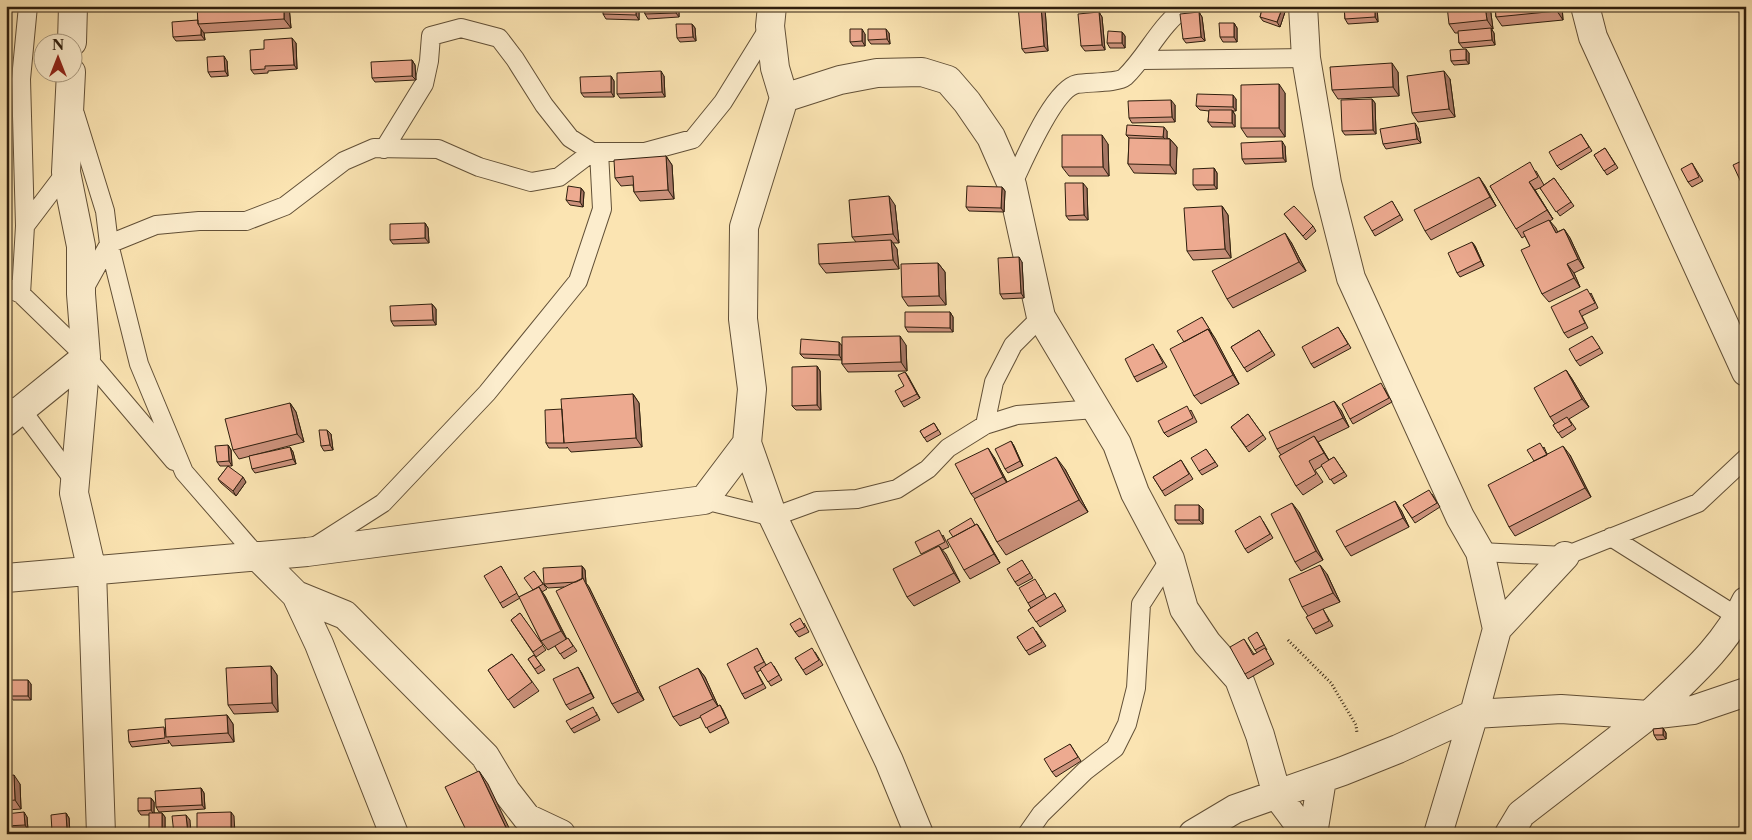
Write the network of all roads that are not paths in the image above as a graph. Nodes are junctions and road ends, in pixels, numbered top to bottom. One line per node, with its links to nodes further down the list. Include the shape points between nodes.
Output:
1 (28, 6): 17 (lane, via 21,80)
2 (72, 6): 7 (street)
3 (1188, 6): 9 (lane, via 1175,14)
4 (1303, 6): 8 (street)
5 (1585, 6): 23 (street, via 1593,37)
6 (771, 16): 11 (street, via 775,68); 14 (lane, via 723,102 693,139 646,152)
7 (72, 32)
8 (1306, 58): 9 (lane); 35 (street, via 1327,183 1351,278 1460,517)
9 (1142, 60): 16 (lane, via 1123,79 1074,84 1051,106)
10 (71, 82): 12 (street)
11 (784, 98): 16 (street, via 840,80 877,73 922,72 948,80 991,137); 27 (street, via 744,228 743,319 752,389)
12 (71, 102): 15 (street); 18 (lane, via 105,211)
13 (384, 149): 14 (lane, via 438,149 479,167 532,182 559,177); 14 (lane, via 424,84 431,36 461,28 499,38 570,138); 18 (lane, via 374,148 344,160 285,206 246,221 156,225)
14 (596, 152): 34 (lane, via 602,209 578,281 487,393 383,503)
15 (66, 172): 17 (lane); 20 (street, via 81,246)
16 (1012, 185): 21 (street)
17 (25, 226): 19 (lane)
18 (109, 244): 20 (lane); 29 (lane, via 139,364)
19 (14, 291): 22 (lane)
20 (81, 294): 22 (street)
21 (1040, 317): 24 (street); 26 (lane, via 1013,345 994,382)
22 (86, 357): 25 (street); 29 (lane); 30 (street)
23 (1746, 372)
24 (1095, 409): 26 (lane, via 1017,414); 38 (street, via 1117,444 1135,493)
25 (11, 412): 30 (lane)
26 (985, 425): 32 (lane, via 948,448 928,469 897,488 857,499 817,501)
27 (747, 443): 31 (street); 32 (street)
28 (1746, 458): 33 (lane, via 1698,503)
29 (184, 472): 36 (lane)
30 (75, 482): 39 (street, via 74,493)
31 (704, 500): 32 (lane); 34 (street)
32 (773, 517): 53 (street, via 889,761)
33 (1611, 537): 37 (lane); 42 (lane)
34 (307, 552): 36 (street)
35 (1480, 552): 37 (lane); 43 (street)
36 (257, 556): 39 (street); 41 (street)
37 (1565, 556): 43 (street)
38 (1170, 559): 48 (street, via 1184,609 1207,643 1239,679); 54 (lane, via 1141,604 1136,688 1127,724 1115,748 1085,771 1041,814)
39 (92, 571): 40 (street); 50 (street)
40 (6, 578)
41 (296, 596): 51 (street, via 319,644); 52 (street, via 345,615 485,756 506,791 528,818)
42 (1743, 614): 46 (street, via 1705,661)
43 (1497, 629): 45 (street)
44 (1746, 692): 46 (street, via 1693,710)
45 (1474, 714): 46 (street, via 1561,709); 47 (street); 58 (street)
46 (1649, 715): 49 (street)
47 (1322, 779): 48 (street); 57 (street)
48 (1278, 795): 55 (street, via 1235,809); 56 (street)
49 (1515, 824): 59 (street)
50 (96, 831)
51 (394, 834)
52 (561, 834)
53 (920, 834)
54 (1027, 834)
55 (1193, 834)
56 (1306, 834)
57 (1313, 834)
58 (1438, 834)
59 (1497, 834)

